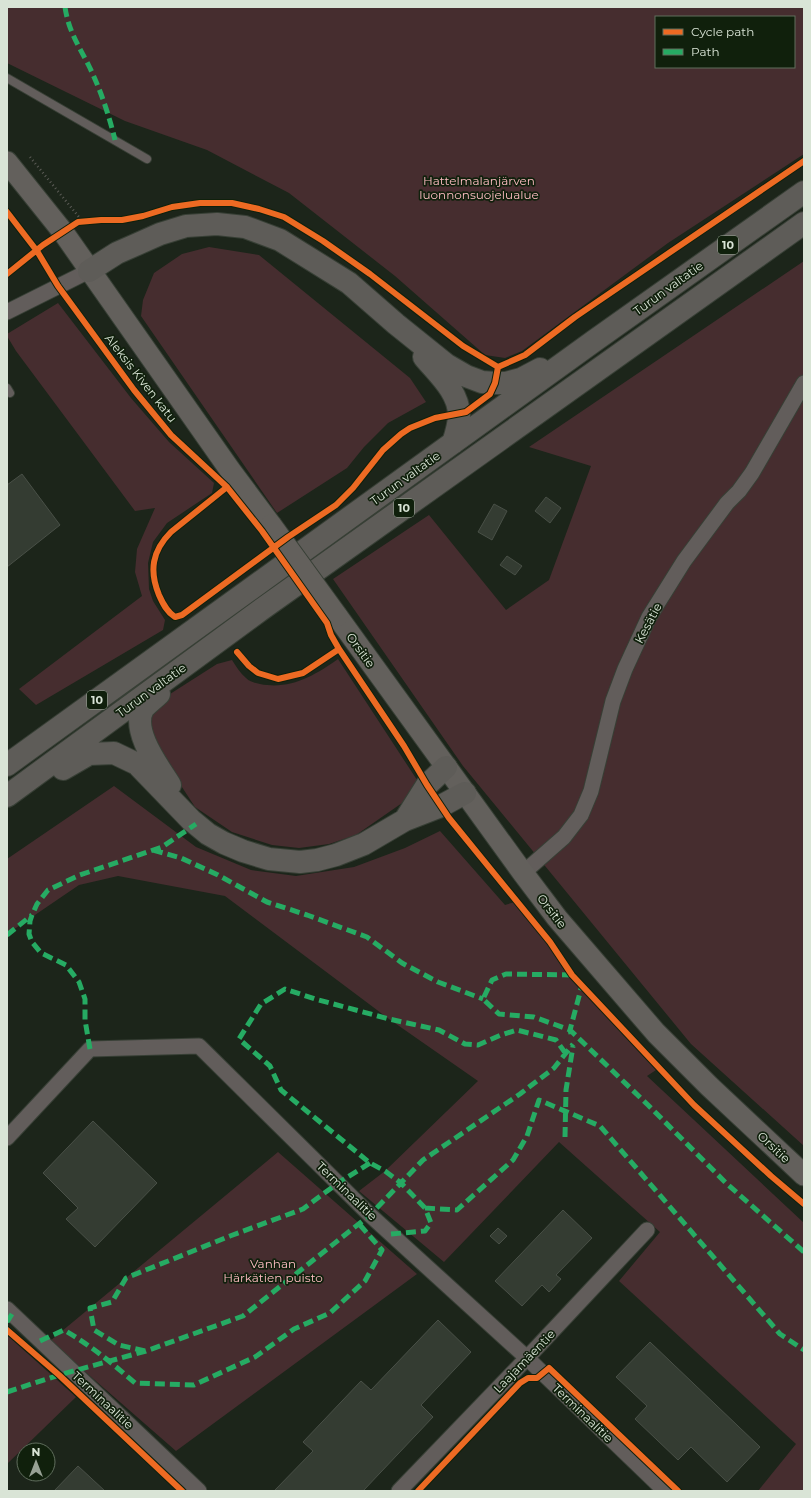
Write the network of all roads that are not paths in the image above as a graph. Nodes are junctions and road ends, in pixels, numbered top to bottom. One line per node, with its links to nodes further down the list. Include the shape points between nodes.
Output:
1 (7, 78): 2 (lane)
2 (147, 159)
3 (7, 162): 6 (main road, Aleksis Kiven katu, via 63,232)
4 (804, 192): 9 (highway, Turun valtatie / 10)
5 (804, 223): 12 (highway, Turun valtatie / 10)
6 (89, 271): 7 (street); 8 (highway, via 117,253 160,234 186,226 217,224 245,227 280,240 319,264 348,283); 13 (main road, Aleksis Kiven katu, bridge)
7 (7, 312)
8 (396, 324): 9 (highway, via 447,365 482,382 506,383 521,379); 11 (highway, via 453,392 459,414)
9 (594, 341): 11 (highway, Turun valtatie / 10)
10 (804, 383): 21 (street, Kesätie, via 752,474 684,561 649,617 613,701 591,791 581,815 564,837)
11 (453, 443): 14 (highway, Turun valtatie / 10)
12 (262, 609): 17 (highway, Turun valtatie / 10); 19 (highway, via 166,687 144,708 140,718 142,736 151,754)
13 (337, 616): 15 (main road, Orsitie)
14 (7, 765)
15 (446, 767): 16 (main road, Orsitie); 20 (highway, via 427,785)
16 (465, 793): 20 (highway); 21 (main road, Orsitie)
17 (7, 796)
18 (7, 810): 19 (highway, via 62,769 89,754 114,753 137,764)
19 (191, 820): 20 (highway, via 213,837 243,851 269,859 300,862 336,855 364,844)
20 (406, 820)
21 (523, 873): 23 (main road, Orsitie, via 566,929 656,1033 708,1086)
22 (7, 1138): 26 (street, Terminaalitie, via 90,1049 199,1046 370,1215)
23 (804, 1174)
24 (648, 1230): 26 (street, Laajamäentie)
25 (7, 1309): 27 (street, Terminaalitie)
26 (527, 1358): 28 (street, Laajamäentie); 29 (street, Terminaalitie)
27 (199, 1491)
28 (399, 1491)
29 (665, 1491)

